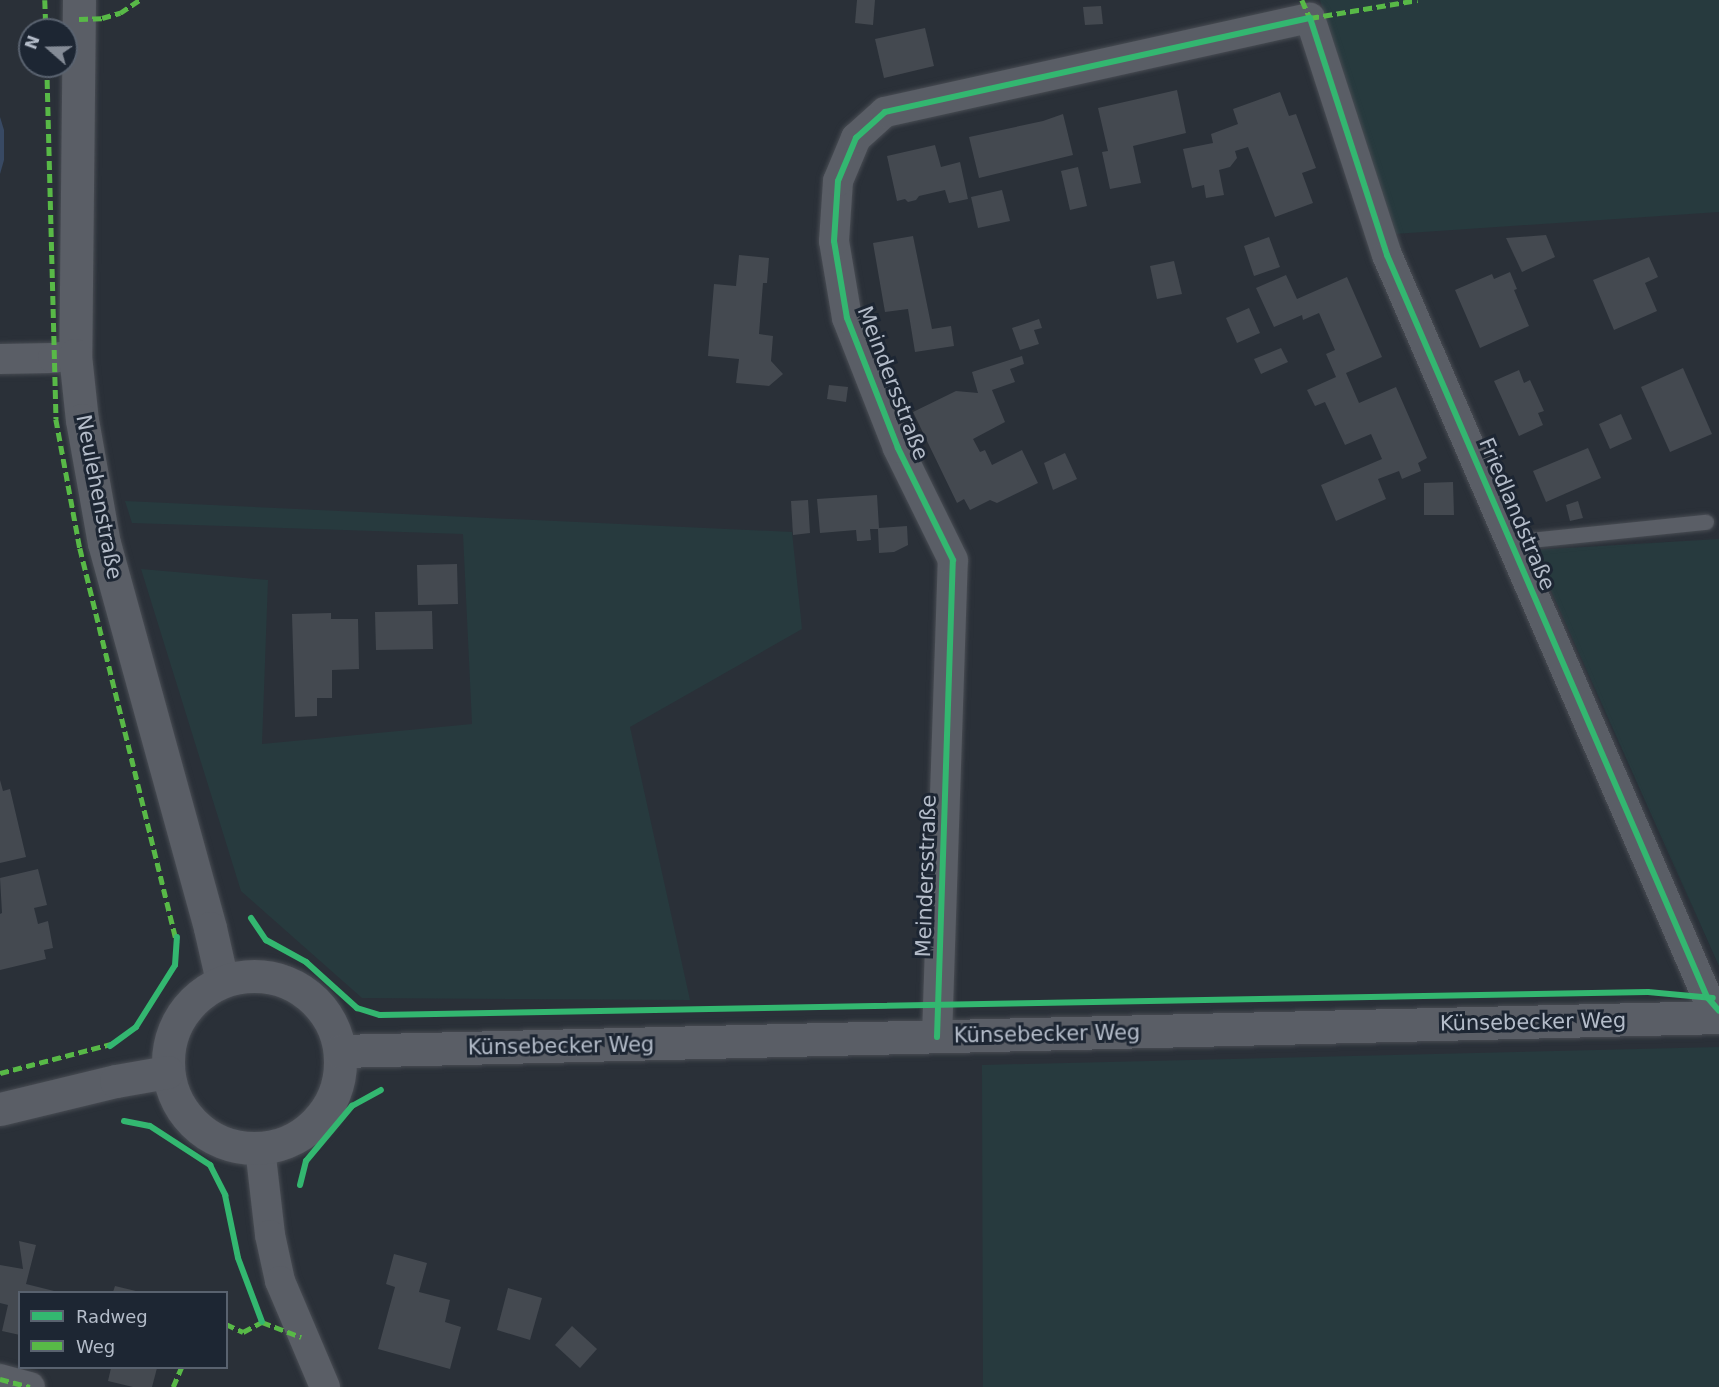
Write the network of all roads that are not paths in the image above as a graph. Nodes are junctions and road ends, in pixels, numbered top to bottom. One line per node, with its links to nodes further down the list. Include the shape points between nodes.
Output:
1 (80, 0): 3 (street, Neulehenstraße)
2 (1310, 18): 6 (street, Friedlandstraße, via 1387,255); 10 (street, Meindersstraße, via 885,112 856,138 838,181 834,242 847,318 898,447 953,560)
3 (75, 355): 4 (street); 7 (street, Neulehenstraße, via 81,420 104,543)
4 (0, 359)
5 (1706, 522): 6 (lane)
6 (1510, 542): 8 (street, Friedlandstraße, via 1707,997)
7 (222, 981): 11 (street, via 260,975 298,987 326,1014); 12 (street, via 190,1002 171,1035)
8 (1719, 1011)
9 (1719, 1017): 10 (street, Künsebecker Weg)
10 (937, 1037): 11 (street, Künsebecker Weg)
11 (339, 1051): 14 (street, via 337,1085 321,1116 295,1138)
12 (167, 1072): 13 (street); 14 (street, via 177,1104 199,1130 229,1146)
13 (0, 1109)
14 (260, 1148): 17 (street, via 270,1235 280,1281)
15 (0, 1379): 16 (street)
16 (30, 1387)
17 (325, 1387)

